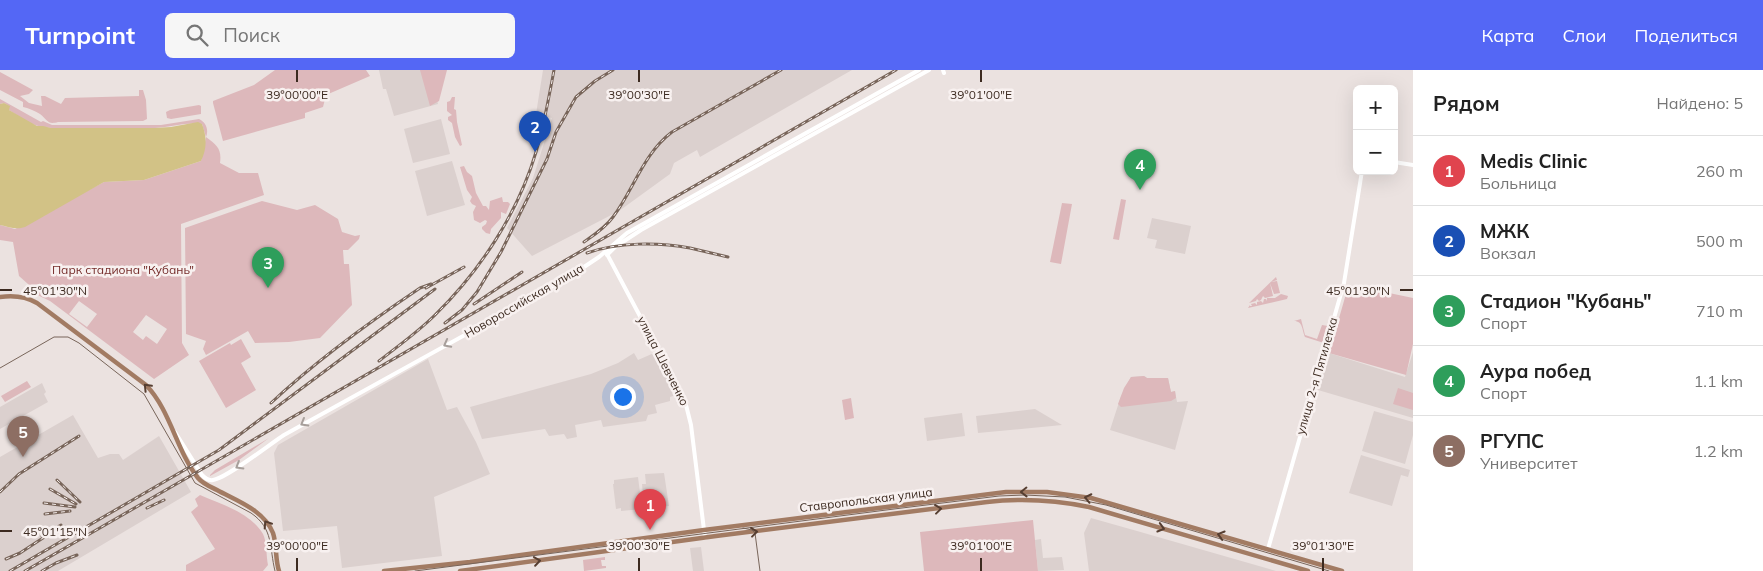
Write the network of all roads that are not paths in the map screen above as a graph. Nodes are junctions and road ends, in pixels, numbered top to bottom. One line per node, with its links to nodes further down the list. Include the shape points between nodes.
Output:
1 (919, 70): 6 (main road, Новороссийская улица, via 633,229)
2 (929, 70): 6 (main road, Новороссийская улица, via 641,230)
3 (1398, 163): 4 (main road)
4 (1413, 165)
5 (1361, 175): 11 (main road, улица 2-я Пятилетка, via 1344,283)
6 (606, 253): 8 (main road, Новороссийская улица, one-way to 8, via 566,279 284,435 214,480 207,480 202,475); 9 (main road, улица Шевченко, via 686,400)
7 (0, 297): 8 (main road, one-way to 7, via 146,385 37,303 22,297)
8 (172, 428): 12 (main road, one-way to 8, via 274,535 265,520 201,481)
9 (704, 530): 10 (main road, улица Шевченко); 11 (main road, Ставропольская улица, one-way to 9, via 1098,500 1041,492 1006,492); 13 (main road, Ставропольская улица)
10 (706, 538): 14 (main road, Ставропольская улица, one-way to 10); 15 (main road, Ставропольская улица, one-way to 15, via 1006,500 1037,500 1089,507)
11 (1268, 549): 16 (main road, Ставропольская улица)
12 (278, 570)
13 (384, 571)
14 (460, 571)
15 (1308, 571)
16 (1342, 571)

